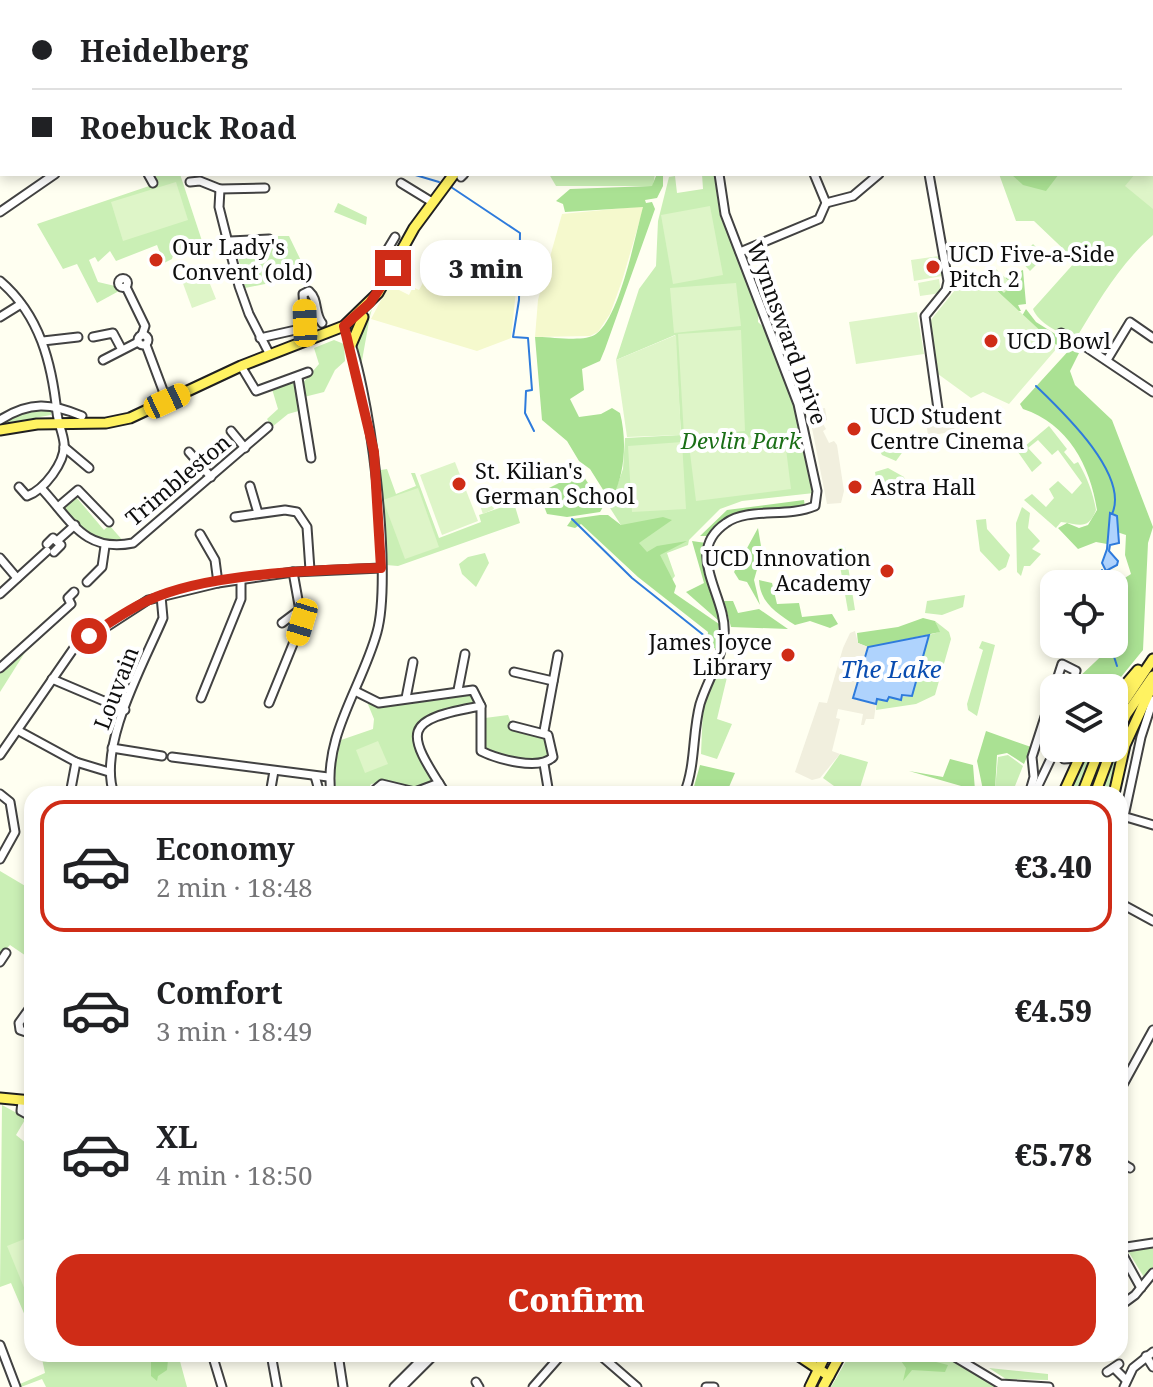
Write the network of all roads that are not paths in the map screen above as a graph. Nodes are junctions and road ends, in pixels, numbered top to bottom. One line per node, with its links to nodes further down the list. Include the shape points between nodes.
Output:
1 (52, 176): 15 (street)
2 (149, 176): 9 (street)
3 (459, 176): 13 (main road)
4 (719, 176): 19 (street, Wynnsward Drive, via 725,214)
5 (815, 176): 14 (street)
6 (877, 176): 14 (street, via 853,196)
7 (929, 176): 48 (street, via 948,281 925,316)
8 (190, 182): 12 (street)
9 (153, 183)
10 (401, 183): 13 (street)
11 (265, 188): 12 (street)
12 (220, 189): 17 (street, via 219,207)
13 (432, 202): 18 (main road)
14 (826, 203): 19 (street, via 812,224)
15 (0, 212)
16 (269, 239): 17 (street)
17 (230, 241): 34 (street, via 239,286)
18 (403, 249): 20 (street, via 393,240); 21 (main road)
19 (740, 252): 137 (street, Wynnsward Drive, via 798,404 816,485 815,506 737,517 710,542 707,572 721,604 724,637 700,704)
20 (380, 262)
21 (390, 273): 22 (street); 25 (main road)
22 (378, 274)
23 (120, 276): 36 (street, via 128,282 145,326)
24 (0, 281): 26 (street)
25 (370, 303): 29 (main road); 37 (main road)
26 (21, 304): 27 (street); 35 (street)
27 (0, 317)
28 (322, 323): 34 (street, via 309,291 303,294 305,323 300,329)
29 (344, 326): 37 (street); 39 (main road)
30 (1061, 333): 41 (street, via 1070,343)
31 (78, 337): 35 (street)
32 (93, 337): 38 (street, via 116,332)
33 (1153, 337): 41 (street, via 1130,322)
34 (260, 338): 39 (street)
35 (43, 341): 47 (street)
36 (142, 341): 38 (street); 46 (street)
37 (351, 345): 72 (street, via 374,452)
38 (121, 348): 40 (street)
39 (270, 355): 42 (main road)
40 (103, 360)
41 (1107, 360): 45 (street)
42 (241, 366): 44 (street, via 256,391); 46 (main road)
43 (308, 372): 44 (street)
44 (298, 378): 58 (street)
45 (1153, 392)
46 (167, 401): 51 (main road, via 115,422)
47 (57, 406): 49 (street); 50 (street, via 27,406); 51 (street)
48 (938, 409)
49 (82, 416)
50 (0, 420)
51 (60, 423): 53 (main road); 55 (street)
52 (268, 427): 56 (street, Trimbleston)
53 (0, 430)
54 (231, 431): 56 (street)
55 (64, 447): 59 (street); 63 (street)
56 (245, 448): 60 (street, Trimbleston)
57 (189, 452): 60 (street)
58 (311, 458)
59 (89, 468)
60 (211, 477): 70 (street, Trimbleston, via 145,536)
61 (250, 486): 65 (street)
62 (19, 487): 63 (street, via 27,496)
63 (41, 488): 64 (street)
64 (58, 507): 67 (street, Trimbleston, via 78,490); 68 (street)
65 (258, 513): 66 (street); 73 (street, via 285,510 302,517)
66 (235, 517)
67 (109, 522)
68 (75, 525): 70 (street); 75 (street, via 57,541 53,538 49,549)
69 (200, 534): 78 (street, via 215,560)
70 (105, 546): 77 (street, via 102,567)
71 (0, 558): 75 (street)
72 (381, 568): 73 (street); 98 (street, via 380,619)
73 (310, 570): 74 (street)
74 (293, 572): 76 (street); 82 (street)
75 (17, 578): 80 (street)
76 (241, 579): 78 (street); 100 (street, via 241,599)
77 (87, 582)
78 (218, 583): 81 (street)
79 (74, 592): 88 (street, via 68,598 71,604)
80 (0, 594)
81 (161, 596): 93 (street, via 89,636); 105 (street, Louvain, via 163,618)
82 (302, 608): 83 (street); 103 (street, via 297,637)
83 (282, 623)
84 (465, 654): 97 (street)
85 (558, 655): 94 (street)
86 (1153, 658): 95 (main road); 99 (main road)
87 (413, 662): 101 (street)
88 (0, 668)
89 (514, 672): 94 (street)
90 (1059, 674): 91 (street, via 1062,664)
91 (1075, 674)
92 (1153, 676): 106 (main road)
93 (52, 679): 105 (street); 108 (street)
94 (553, 681): 109 (street)
95 (1128, 684)
96 (1153, 684): 111 (main road)
97 (458, 690): 101 (street); 104 (street, via 473,690)
98 (355, 691): 101 (street, via 379,703); 127 (street, via 334,742)
99 (1128, 696)
100 (201, 698)
101 (406, 698)
102 (1153, 700): 123 (street, via 1144,717)
103 (269, 703)
104 (481, 706): 122 (street, via 481,751); 128 (street, via 437,714 417,730 416,746)
105 (125, 710): 112 (street, Louvain)
106 (1128, 712)
107 (513, 726): 109 (street)
108 (19, 731): 113 (street); 116 (street)
109 (544, 731): 122 (street, via 554,750)
110 (1040, 734): 138 (street, via 1032,757)
111 (1128, 739)
112 (112, 748): 114 (street); 125 (street, Louvain)
113 (0, 755)
114 (162, 756)
115 (172, 757): 124 (street)
116 (76, 762): 125 (street); 129 (street)
117 (1049, 762): 139 (street)
118 (1077, 762): 140 (main road)
119 (1095, 762): 141 (main road)
120 (1107, 762): 142 (main road)
121 (1120, 762): 123 (street); 143 (main road)
122 (544, 764): 136 (street)
123 (1135, 765): 145 (street)
124 (274, 771): 126 (street); 131 (street)
125 (109, 772): 130 (street, Louvain)
126 (315, 776): 127 (street); 132 (street)
127 (328, 777): 133 (street)
128 (439, 783): 134 (street); 135 (street)
129 (71, 786)
130 (112, 786)
131 (271, 786)
132 (318, 786)
133 (330, 786)
134 (431, 786)
135 (441, 786)
136 (548, 786)
137 (686, 786)
138 (1033, 786)
139 (1036, 786)
140 (1067, 786)
141 (1085, 786)
142 (1098, 786)
143 (1116, 786)
144 (0, 794): 148 (street, via 10,802 15,830)
145 (1128, 805)
146 (1128, 818): 147 (street)
147 (1153, 825)
148 (1, 862)
149 (1128, 907): 150 (street)
150 (1153, 921)
151 (6, 953): 152 (street)
152 (0, 962)
153 (1153, 1030): 154 (street)
154 (1128, 1075)
155 (0, 1098): 156 (main road)
156 (24, 1101)
157 (1153, 1243): 158 (street)
158 (1128, 1248)
159 (1128, 1264): 161 (street)
160 (1153, 1273): 161 (street)
161 (1141, 1288): 162 (street)
162 (1128, 1299)
163 (0, 1345): 182 (street)
164 (1150, 1354): 176 (street); 180 (street)
165 (214, 1362): 183 (street)
166 (272, 1362): 184 (street)
167 (339, 1362): 181 (street)
168 (419, 1362): 185 (street)
169 (427, 1362): 186 (street)
170 (555, 1362): 187 (street)
171 (608, 1362): 188 (street)
172 (807, 1362): 178 (main road)
173 (822, 1362): 178 (main road)
174 (837, 1362): 179 (main road)
175 (971, 1362): 193 (street, via 1000,1384)
176 (1153, 1367)
177 (1113, 1368): 180 (street)
178 (818, 1370): 179 (main road); 191 (main road)
179 (829, 1376): 192 (main road)
180 (1125, 1383)
181 (342, 1385)
182 (16, 1387)
183 (222, 1387)
184 (277, 1387)
185 (394, 1387)
186 (402, 1387)
187 (533, 1387)
188 (637, 1387)
189 (706, 1387): 190 (street)
190 (714, 1387)
191 (810, 1387)
192 (823, 1387)
193 (1049, 1387)

